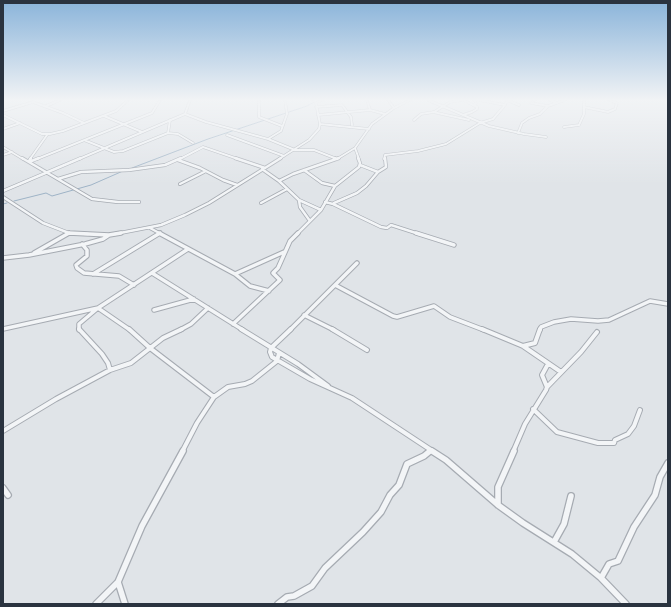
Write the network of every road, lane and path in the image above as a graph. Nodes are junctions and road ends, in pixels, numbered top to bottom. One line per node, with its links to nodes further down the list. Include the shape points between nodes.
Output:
1 (31, 128): 18 (street)
2 (70, 128): 18 (street)
3 (113, 128): 21 (street)
4 (134, 128): 15 (street)
5 (151, 128): 15 (street)
6 (169, 128): 16 (street)
7 (232, 128): 22 (street)
8 (282, 128): 22 (street)
9 (319, 128): 27 (street)
10 (355, 128): 14 (street)
11 (472, 128): 39 (street, via 446,145 385,155 386,167)
12 (500, 128): 17 (street)
13 (520, 128): 17 (street)
14 (369, 130): 26 (street)
15 (142, 132): 25 (street)
16 (168, 133): 23 (street, via 178,134); 25 (street, via 121,152)
17 (518, 133): 20 (street)
18 (47, 135): 33 (street)
19 (227, 135): 30 (street)
20 (546, 137)
21 (84, 140): 25 (street); 33 (street)
22 (268, 140): 27 (street)
23 (193, 143)
24 (3, 147): 28 (street)
25 (102, 148): 37 (street)
26 (355, 148): 31 (street); 34 (street)
27 (295, 150): 30 (street); 31 (street, via 314,150)
28 (12, 152): 29 (street); 33 (street)
29 (3, 155)
30 (284, 156): 35 (street)
31 (337, 159): 36 (street)
32 (178, 160): 35 (street, via 203,146); 38 (street); 40 (street, via 165,165 129,170 81,172)
33 (29, 162): 37 (street)
34 (360, 165): 39 (street); 44 (street)
35 (263, 168): 41 (street); 43 (street)
36 (304, 170): 41 (street); 44 (street, via 322,183)
37 (46, 172): 40 (street); 46 (street)
38 (204, 172): 42 (street); 43 (street)
39 (378, 172): 54 (street, via 357,193)
40 (58, 179): 51 (street, via 92,199)
41 (280, 181): 45 (street)
42 (180, 184)
43 (237, 185): 57 (street, via 189,214)
44 (335, 186): 52 (street)
45 (287, 189): 49 (street); 53 (street)
46 (3, 191)
47 (3, 197): 48 (street)
48 (8, 200): 50 (street); 58 (street, via 45,224)
49 (299, 200): 55 (street); 56 (street, via 300,207)
50 (3, 202)
51 (139, 202)
52 (325, 202): 54 (street); 55 (street)
53 (261, 203)
54 (333, 204): 62 (street, via 380,227 387,228 391,225)
55 (321, 210): 56 (street)
56 (310, 221): 64 (street, via 290,241)
57 (150, 228): 59 (street); 60 (street)
58 (69, 233): 60 (street); 65 (street)
59 (160, 234): 63 (street); 68 (street)
60 (109, 235): 61 (street)
61 (82, 244): 65 (street); 70 (street, via 86,256 76,265 84,273)
62 (454, 245)
63 (188, 249): 69 (street); 71 (street)
64 (284, 252): 71 (street); 75 (street, via 278,268 273,273 280,280)
65 (29, 255): 66 (street)
66 (3, 258)
67 (357, 263): 74 (street)
68 (105, 266): 70 (street); 72 (street)
69 (152, 273): 73 (street); 76 (street)
70 (92, 274): 72 (street)
71 (235, 274): 75 (street, via 250,286)
72 (108, 276): 73 (street, via 119,276)
73 (134, 285): 78 (street)
74 (335, 285): 81 (street); 85 (street, via 397,317 434,306 450,317)
75 (269, 291): 82 (street)
76 (194, 299): 79 (street); 80 (street)
77 (668, 304): 85 (street, via 650,301 609,320 571,319 554,322 541,327 536,343)
78 (98, 308): 83 (street); 86 (street, via 126,326); 92 (street, via 78,327 105,358)
79 (208, 308): 82 (street); 86 (street, via 191,324 175,331)
80 (154, 310)
81 (304, 315): 87 (street); 88 (street)
82 (232, 324): 87 (street)
83 (3, 329)
84 (597, 332): 93 (street)
85 (522, 346): 91 (street)
86 (150, 348): 92 (street, via 131,363); 96 (street)
87 (271, 348): 89 (street); 90 (street, via 272,357)
88 (367, 350)
89 (279, 353): 90 (street); 95 (street)
90 (277, 361): 95 (street); 96 (street, via 252,381 228,387)
91 (548, 364): 93 (street); 94 (street, via 542,375)
92 (110, 370): 99 (street)
93 (561, 372): 94 (street)
94 (547, 387): 97 (street)
95 (332, 389): 100 (street, via 352,398)
96 (214, 397): 108 (street, via 157,497)
97 (533, 409): 98 (street, via 557,432 598,443 614,443 628,434); 105 (street, via 498,487)
98 (640, 410)
99 (3, 431)
100 (431, 450): 105 (street); 111 (street, via 407,464 399,485 381,512 364,532 325,568 312,586)
101 (668, 463): 107 (street, via 660,477 655,495 634,527 618,561 610,564)
102 (3, 488): 103 (street)
103 (8, 495)
104 (571, 496): 106 (street, via 564,524)
105 (498, 505): 106 (street)
106 (554, 542): 107 (street)
107 (601, 578): 112 (street)
108 (118, 582): 109 (street); 110 (street)
109 (96, 604)
110 (125, 604)
111 (278, 604)
112 (626, 604)

